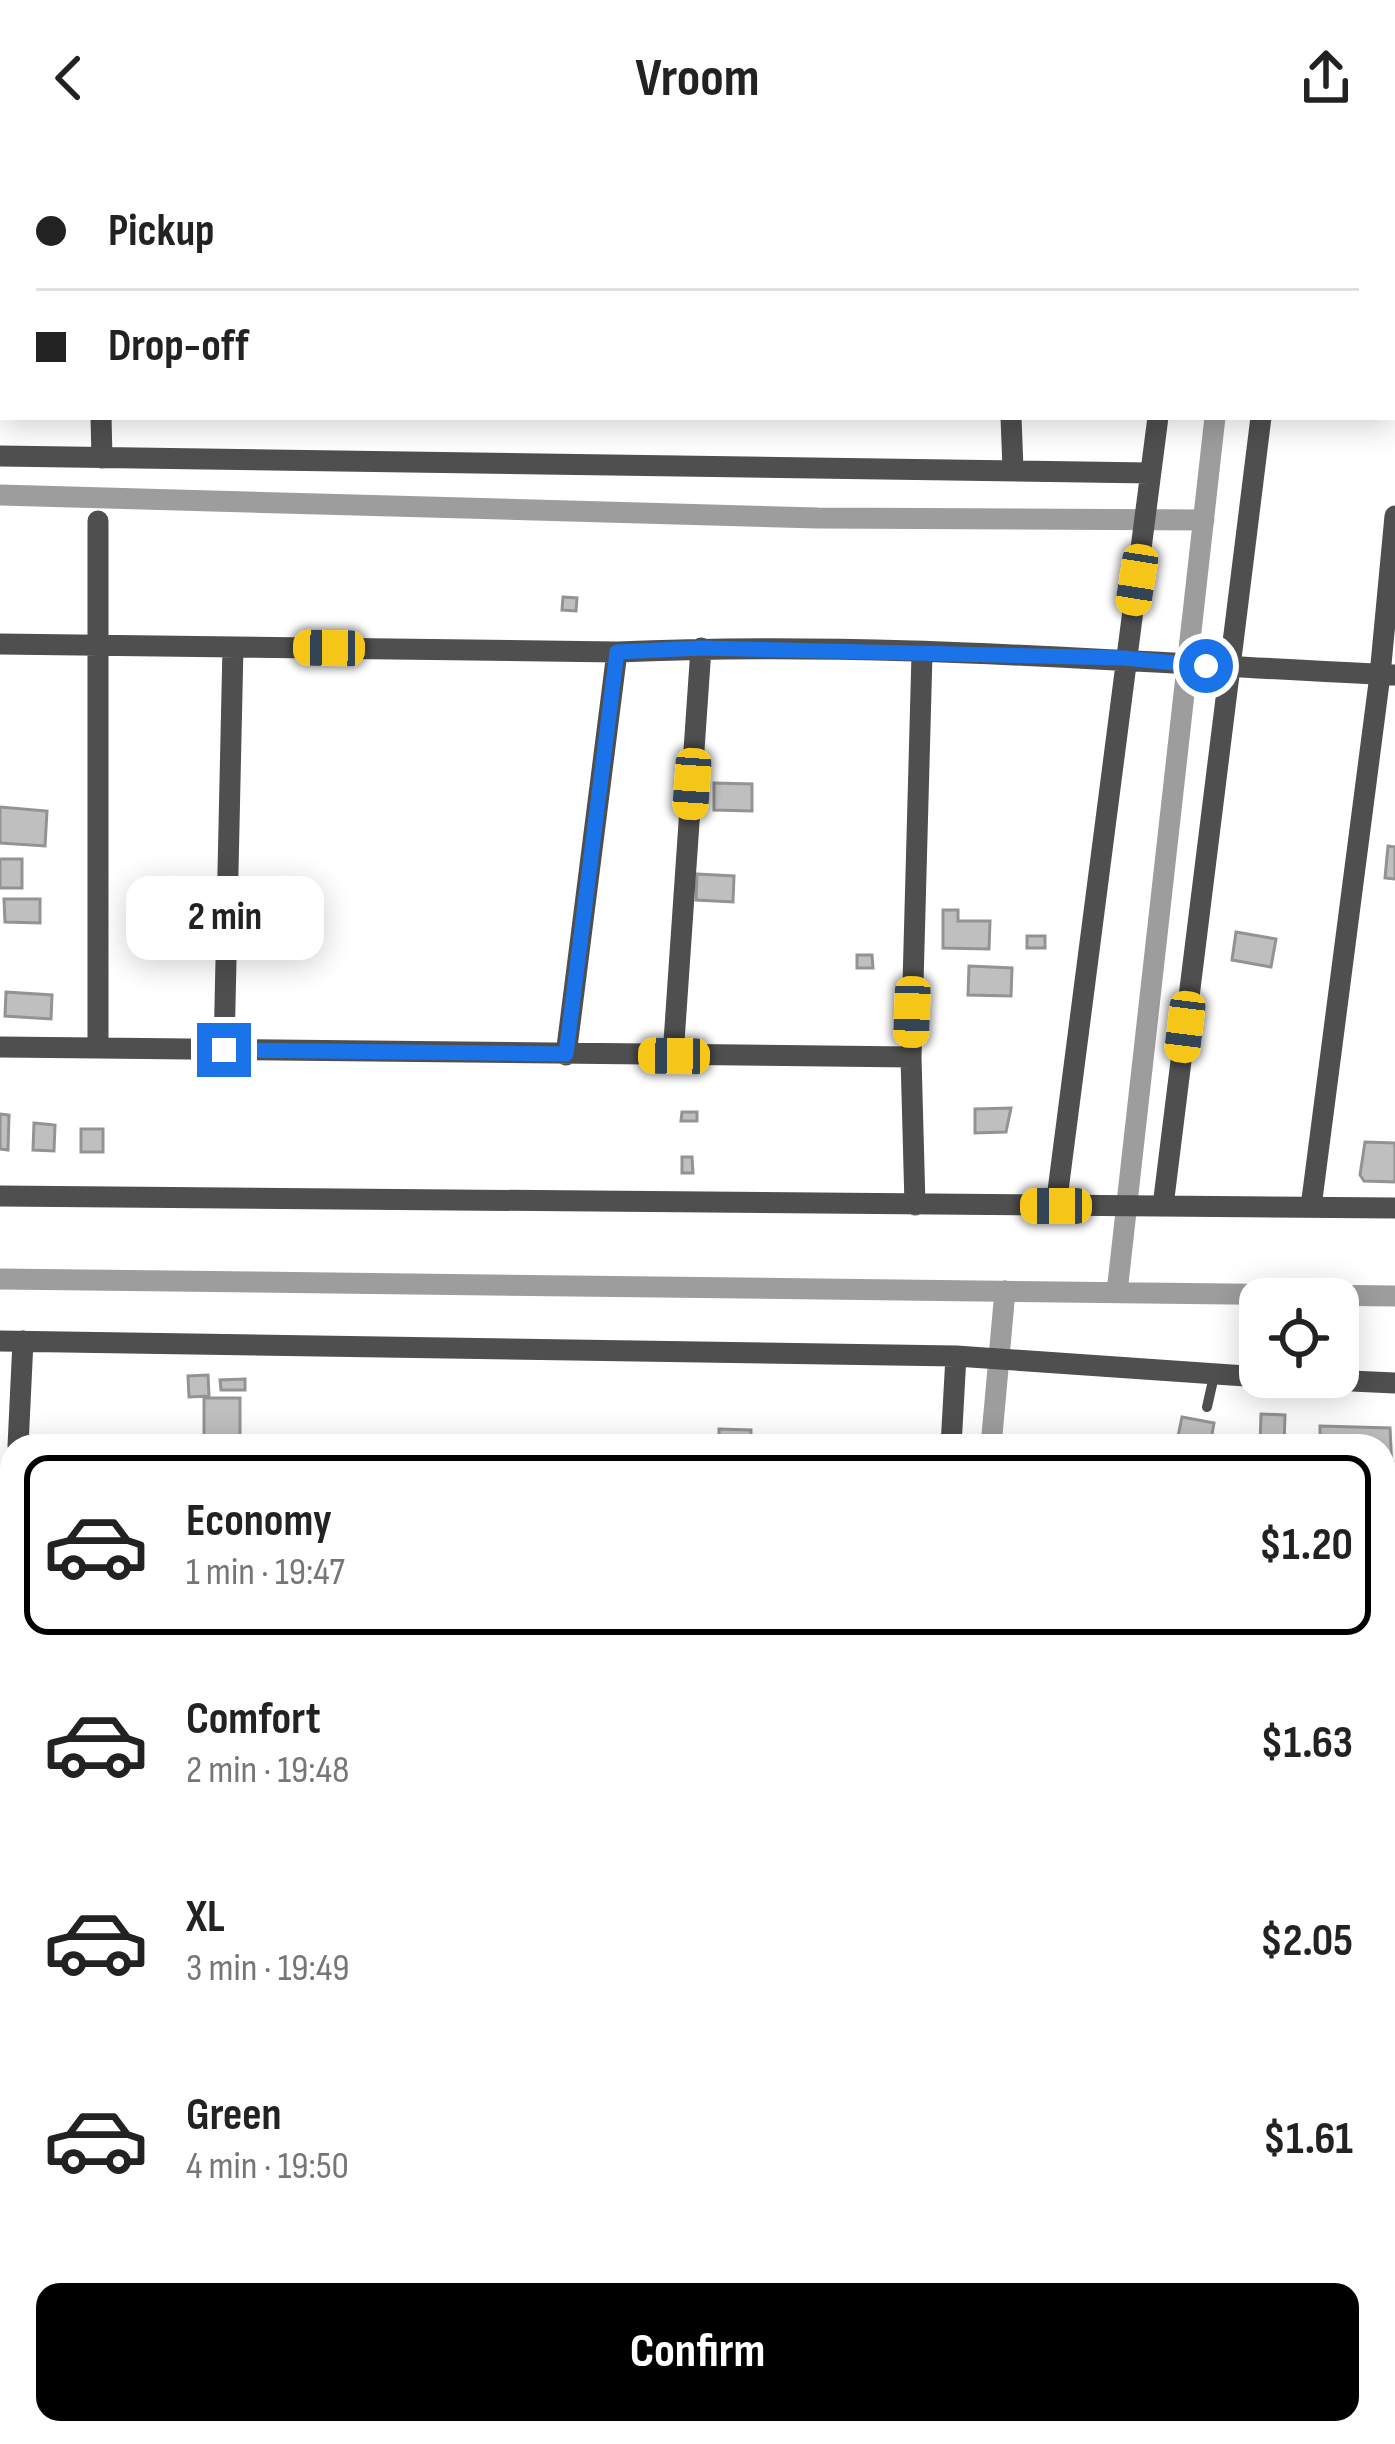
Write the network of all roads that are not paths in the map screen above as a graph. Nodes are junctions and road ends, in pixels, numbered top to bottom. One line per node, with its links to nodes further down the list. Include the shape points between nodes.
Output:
1 (101, 420): 6 (street)
2 (1011, 420): 7 (street)
3 (1158, 420): 8 (street)
4 (1260, 420): 18 (street)
5 (0, 456): 6 (street)
6 (102, 458): 7 (street)
7 (1013, 469): 8 (street)
8 (1150, 473): 17 (street)
9 (1395, 516): 19 (street)
10 (98, 521): 12 (street)
11 (0, 644): 12 (street)
12 (96, 645): 13 (street); 21 (street)
13 (233, 647): 15 (street); 22 (street)
14 (701, 648): 15 (street); 16 (street); 24 (street)
15 (617, 652): 23 (street)
16 (922, 654): 17 (street); 25 (street)
17 (1124, 658): 18 (street); 28 (street)
18 (1218, 667): 19 (street); 29 (street)
19 (1388, 675): 30 (street)
20 (0, 1047): 21 (street)
21 (98, 1048): 22 (street)
22 (224, 1050): 23 (street)
23 (566, 1054): 24 (street)
24 (674, 1056): 25 (street)
25 (911, 1057): 27 (street)
26 (0, 1196): 27 (street)
27 (915, 1205): 28 (street)
28 (1056, 1206): 29 (street)
29 (1162, 1206): 30 (street)
30 (1311, 1207): 31 (street)
31 (1395, 1208)
32 (11, 1341): 33 (street); 39 (street)
33 (956, 1355): 34 (street); 40 (street)
34 (1214, 1376): 35 (street); 38 (lane)
35 (1239, 1377)
36 (1359, 1381): 37 (street)
37 (1395, 1383)
38 (1207, 1407)
39 (17, 1434)
40 (952, 1434)

